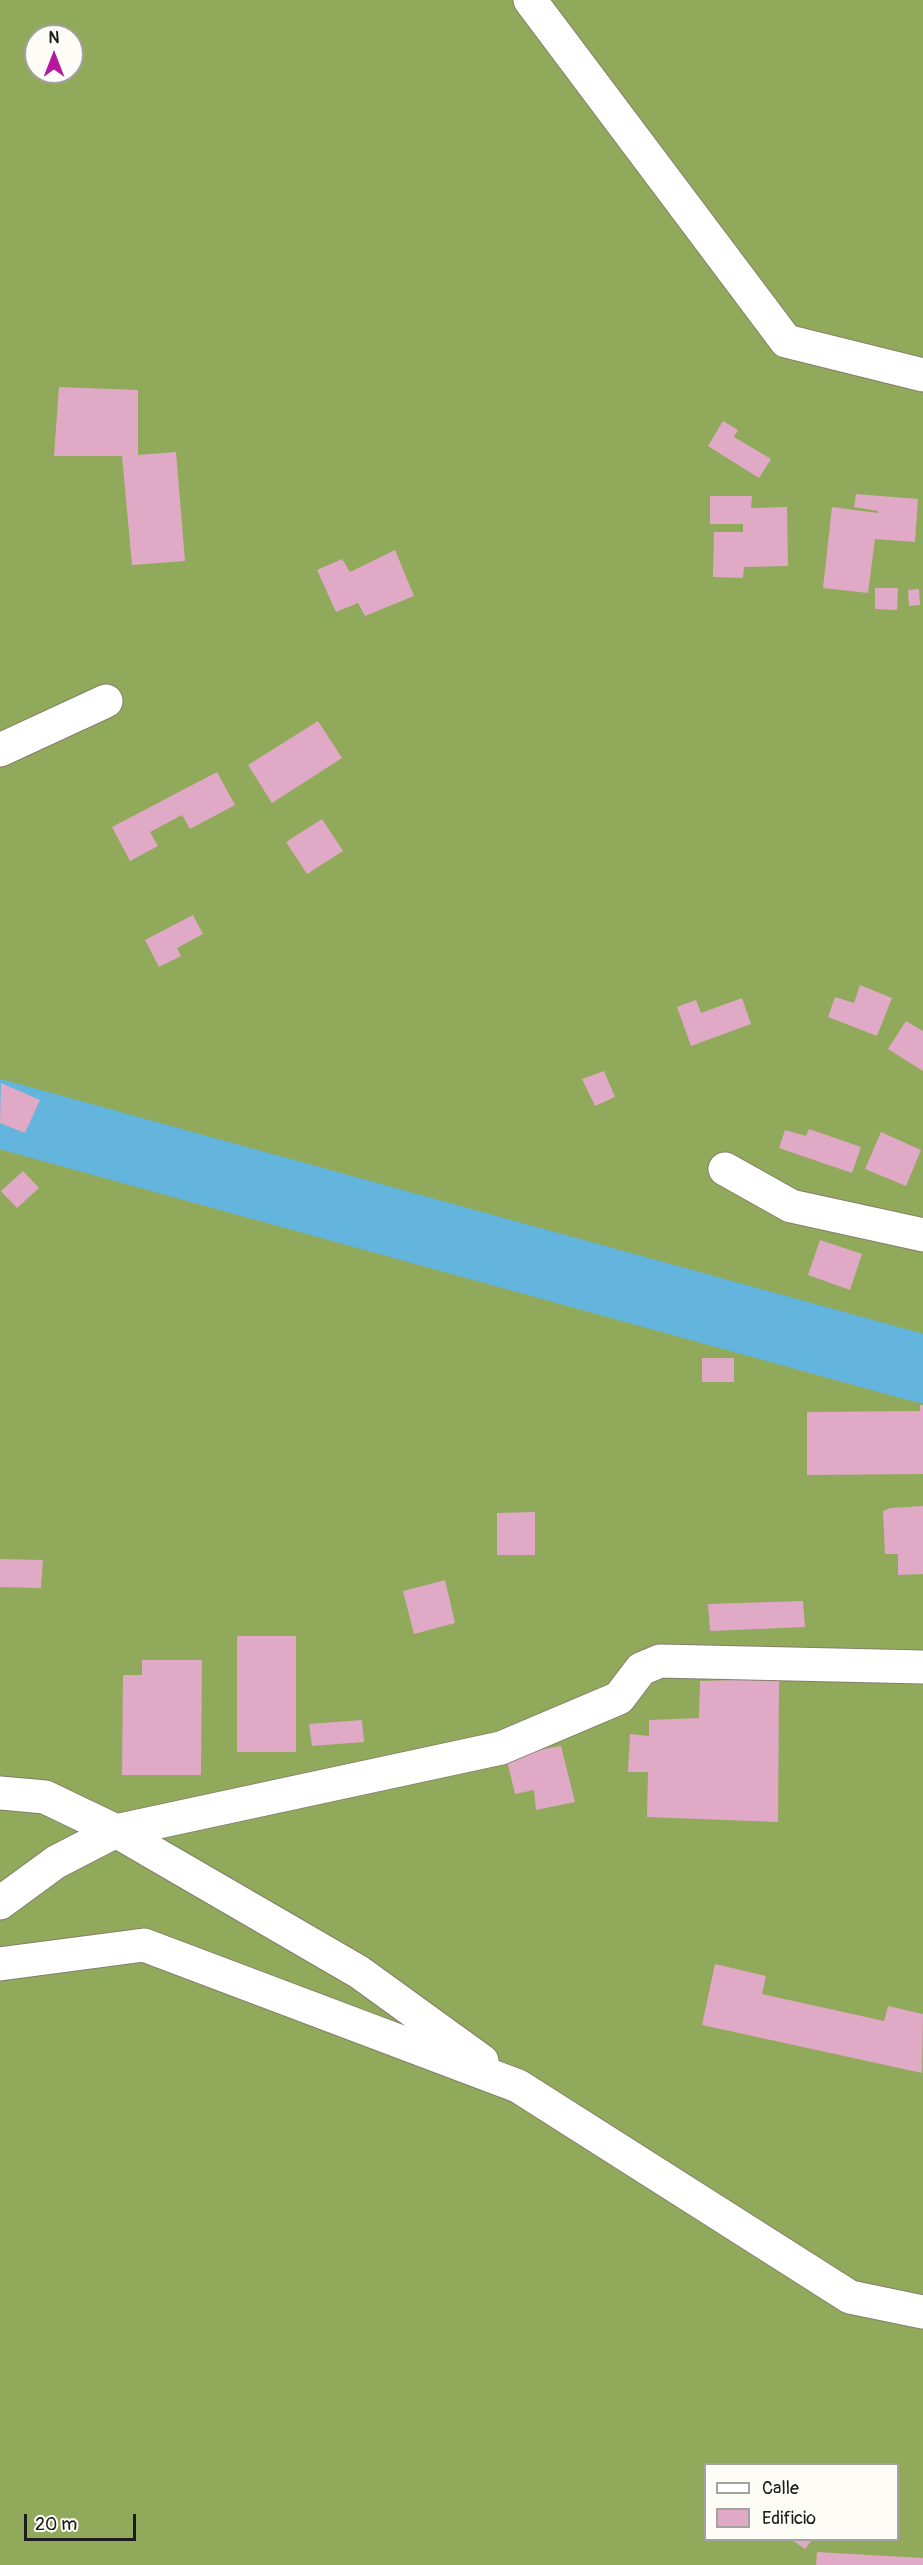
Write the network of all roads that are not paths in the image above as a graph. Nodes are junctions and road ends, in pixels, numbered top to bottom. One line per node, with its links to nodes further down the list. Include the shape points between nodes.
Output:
1 (530, 0): 2 (street, via 786,341)
2 (923, 375)
3 (106, 701): 4 (street)
4 (0, 750)
5 (725, 1169): 6 (street, via 791,1206)
6 (923, 1235)
7 (923, 1667): 9 (street, via 660,1661 640,1669 619,1698 501,1748)
8 (0, 1793): 9 (street, via 45,1797)
9 (116, 1831): 10 (street, via 56,1863); 12 (street, via 359,1972)
10 (0, 1903)
11 (0, 1964): 12 (street, via 144,1945)
12 (518, 2086): 13 (street, via 850,2297)
13 (923, 2312)

